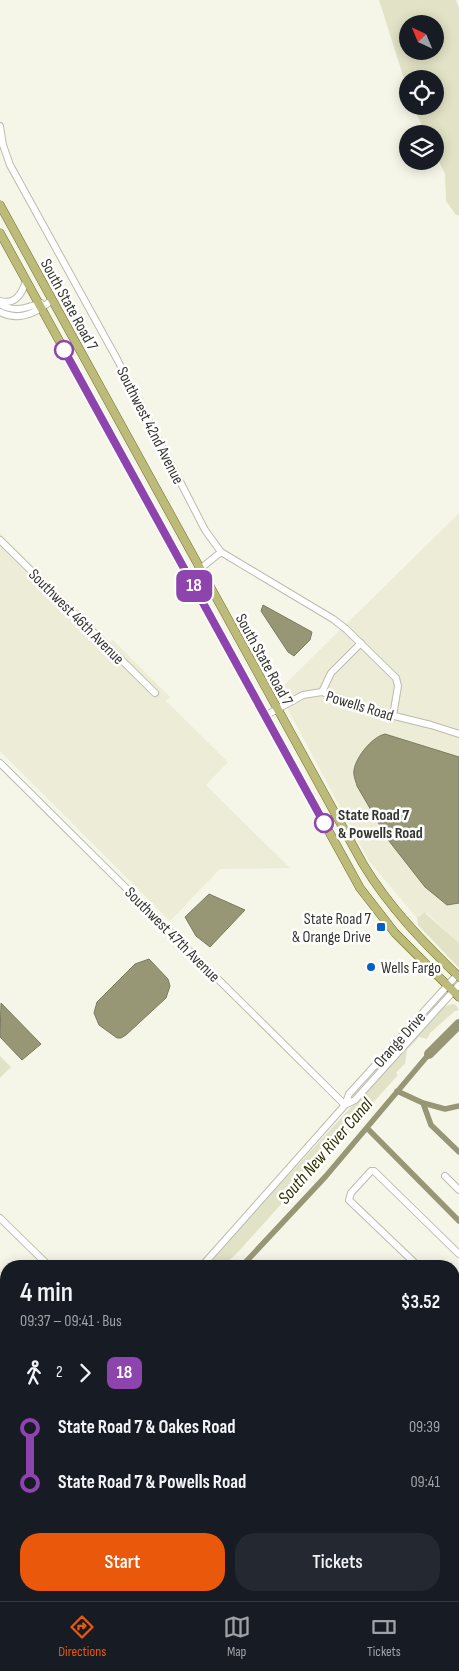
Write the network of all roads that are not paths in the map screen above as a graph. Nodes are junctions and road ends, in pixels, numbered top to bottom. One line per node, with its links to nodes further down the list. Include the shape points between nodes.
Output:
1 (0, 126): 12 (street, Southwest 42nd Avenue, via 10,165 117,359 205,530)
2 (0, 205): 5 (main road, South State Road 7)
3 (0, 233): 4 (main road, South State Road 7)
4 (26, 281): 6 (street, via 21,295 8,302); 7 (main road, South State Road 7)
5 (52, 300): 7 (street); 10 (main road, South State Road 7)
6 (0, 302): 7 (street, via 6,307 19,309)
7 (40, 306): 8 (street, via 27,315); 9 (main road, South State Road 7)
8 (0, 312)
9 (112, 436): 10 (main road, via 122,438); 14 (main road, South State Road 7)
10 (133, 448): 13 (main road, South State Road 7)
11 (0, 540): 17 (street, Southwest 46th Avenue)
12 (222, 552): 13 (street); 15 (street, via 317,608)
13 (200, 569): 14 (street); 18 (main road, South State Road 7)
14 (188, 576): 19 (main road, South State Road 7)
15 (361, 643): 16 (street, via 331,672); 20 (street, via 396,678 398,686)
16 (322, 692): 18 (street, Powells Road, via 303,695); 20 (street, Powells Road)
17 (155, 693)
18 (277, 709): 19 (street, Powells Road); 24 (main road, South State Road 7)
19 (265, 716): 23 (main road, South State Road 7)
20 (393, 716): 21 (street, Powells Road)
21 (459, 734)
22 (0, 763): 30 (street, Southwest 47th Avenue)
23 (339, 850): 24 (main road, via 350,853); 27 (main road, South State Road 7, via 360,888 384,919)
24 (363, 864): 25 (main road, South State Road 7, via 397,912)
25 (458, 976): 27 (street, Orange Drive)
26 (459, 985): 27 (street, Orange Drive)
27 (453, 991): 28 (street, Orange Drive); 29 (street, Orange Drive)
28 (397, 1040): 29 (street); 30 (street, Orange Drive, via 349,1094)
29 (396, 1055): 30 (street, Orange Drive, via 355,1100)
30 (345, 1105): 36 (street, Orange Drive)
31 (444, 1176): 32 (street)
32 (459, 1190)
33 (0, 1218): 35 (street)
34 (459, 1254): 37 (street, via 371,1171 349,1200)
35 (43, 1260)
36 (207, 1260)
37 (412, 1260)

